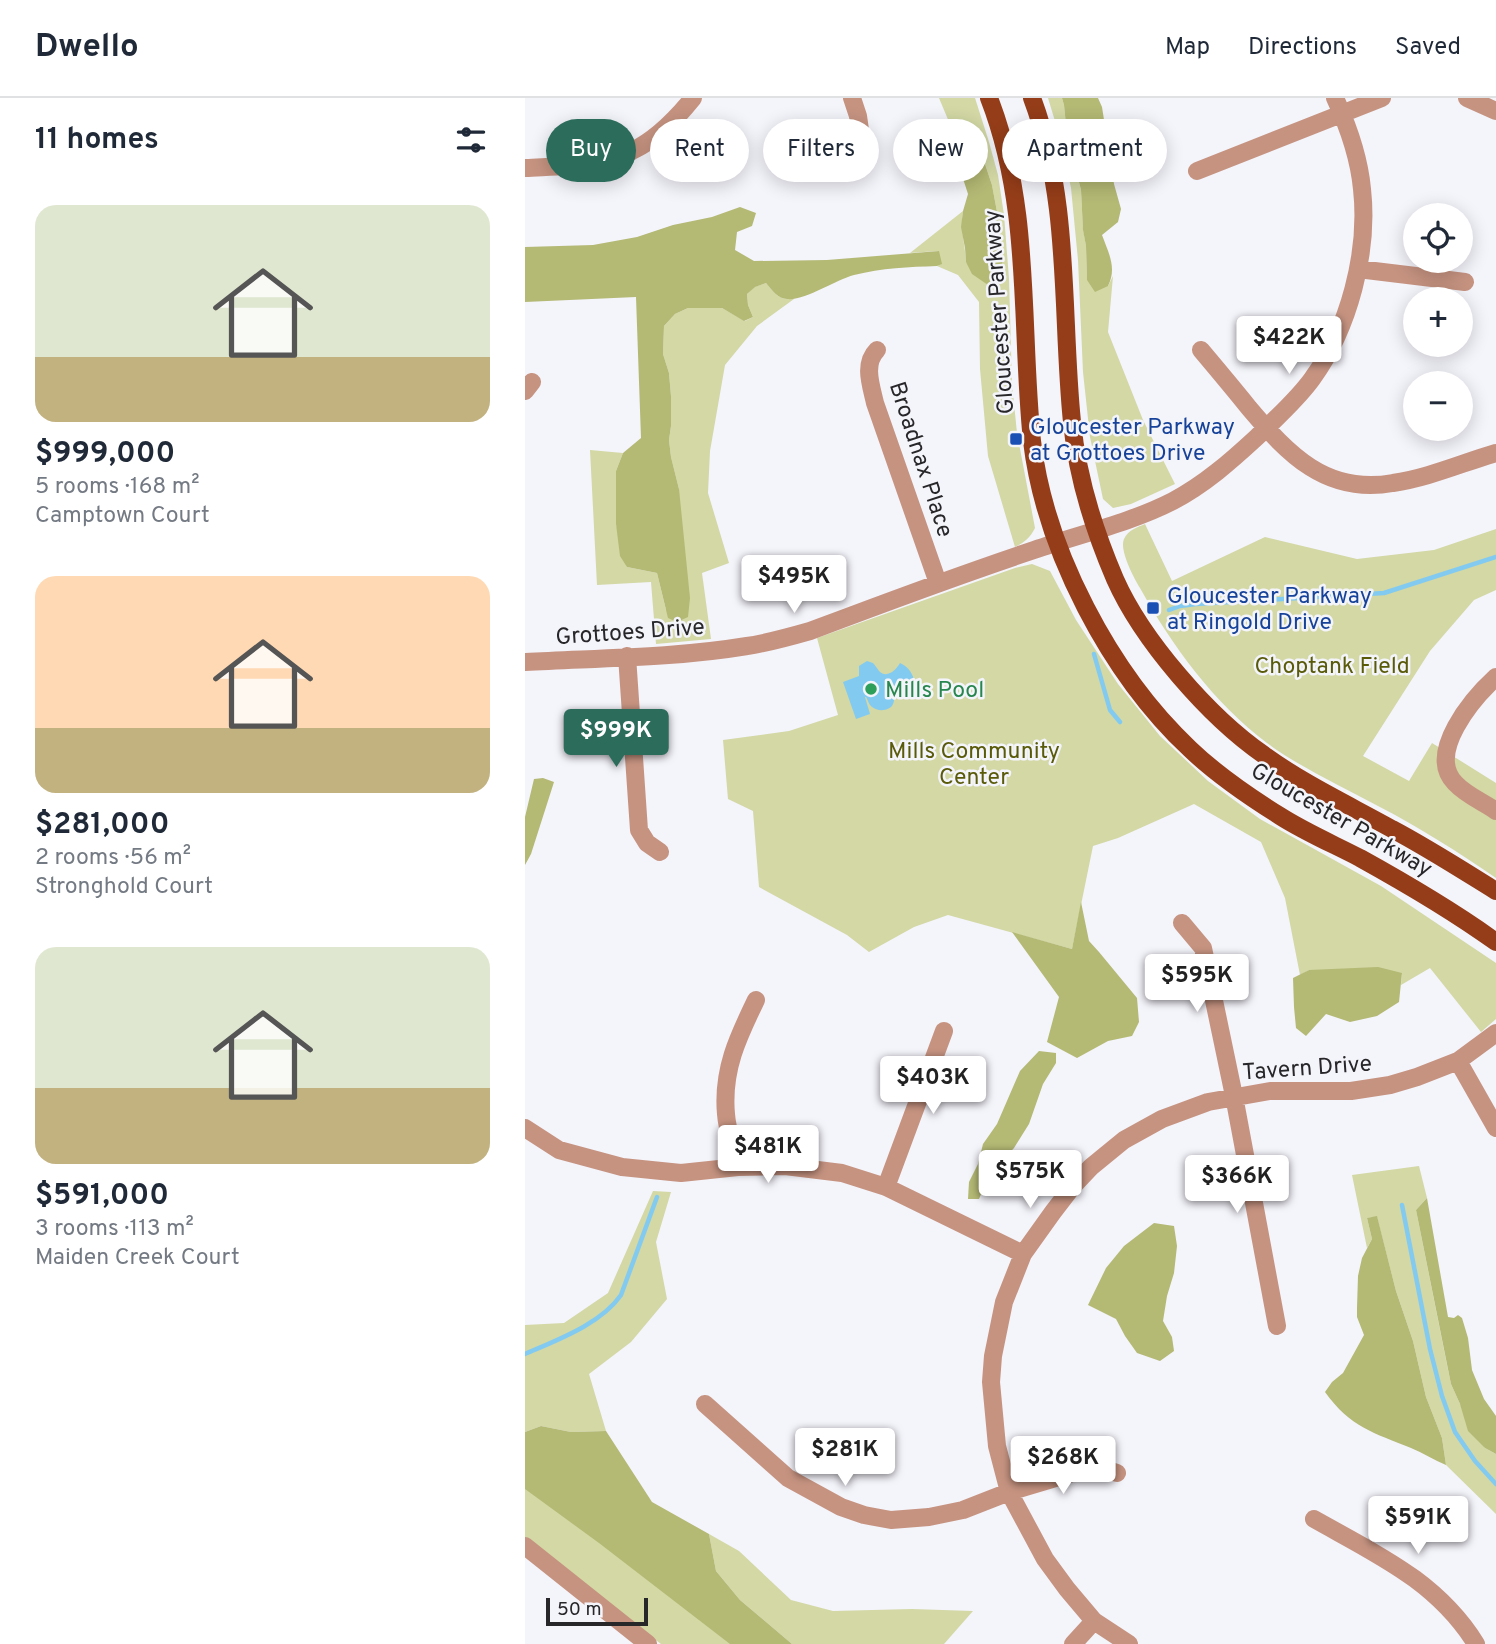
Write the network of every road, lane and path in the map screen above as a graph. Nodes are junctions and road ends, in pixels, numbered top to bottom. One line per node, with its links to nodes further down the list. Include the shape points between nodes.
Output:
1 (693, 98): 10 (street, via 649,141 621,156)
2 (852, 98): 9 (street)
3 (989, 98): 19 (main road, Gloucester Parkway, via 1007,153 1021,236 1033,444)
4 (1032, 98): 18 (main road, Gloucester Parkway, via 1057,200 1072,423 1079,469)
5 (1383, 98): 7 (street)
6 (1467, 98): 8 (street)
7 (1338, 105): 11 (street); 12 (street, Grottoes Drive, via 1355,151 1364,202)
8 (1496, 111)
9 (858, 119)
10 (525, 168)
11 (1197, 171)
12 (1358, 269): 13 (street); 16 (street, Grottoes Drive, via 1342,323 1324,361)
13 (1465, 282)
14 (877, 350): 20 (street, Broadnax Place, via 869,365 875,403)
15 (1201, 350): 16 (street)
16 (1266, 428): 17 (street, via 1288,452 1316,471 1360,484 1393,484); 18 (street, Grottoes Drive, via 1207,480 1176,499)
17 (1496, 453)
18 (1097, 530): 19 (street, Grottoes Drive); 26 (main road, Gloucester Parkway, via 1116,581 1139,621 1215,715 1314,788)
19 (1056, 543): 20 (street, Grottoes Drive); 28 (main road, Gloucester Parkway, via 1095,625 1143,698 1189,749 1282,817 1417,890)
20 (938, 583): 21 (street, Grottoes Drive, via 776,640 690,653)
21 (627, 656): 22 (street, Grottoes Drive); 25 (street, via 639,830)
22 (525, 662)
23 (1496, 677): 24 (street, via 1451,736 1445,761 1455,783)
24 (1496, 811)
25 (660, 852)
26 (1496, 891)
27 (1182, 923): 33 (street, via 1203,948)
28 (1496, 942)
29 (756, 1000): 36 (street, via 731,1054 726,1084 726,1112)
30 (944, 1031): 37 (street)
31 (1496, 1033): 32 (street, Tavern Drive)
32 (1458, 1061): 33 (street, Tavern Drive, via 1374,1088); 35 (street)
33 (1234, 1096): 38 (street, Tavern Drive, via 1163,1119 1124,1140 1073,1186); 39 (street)
34 (525, 1128): 36 (street, via 559,1150 622,1167 681,1173)
35 (1496, 1128)
36 (738, 1167): 37 (street, via 808,1167 842,1172)
37 (886, 1187): 38 (street)
38 (1023, 1254): 42 (street, Tavern Drive, via 1004,1302 991,1382 996,1447)
39 (1277, 1326)
40 (705, 1404): 42 (street, via 788,1478 865,1515 891,1520 929,1517)
41 (1118, 1473): 42 (street, via 1096,1466)
42 (1009, 1492): 45 (street, Tavern Drive, via 1045,1559)
43 (1314, 1518): 49 (street, via 1411,1574 1449,1609)
44 (525, 1546): 46 (street)
45 (1094, 1621): 47 (street); 48 (street, Tavern Drive)
46 (648, 1644)
47 (1073, 1644)
48 (1129, 1644)
49 (1476, 1644)

